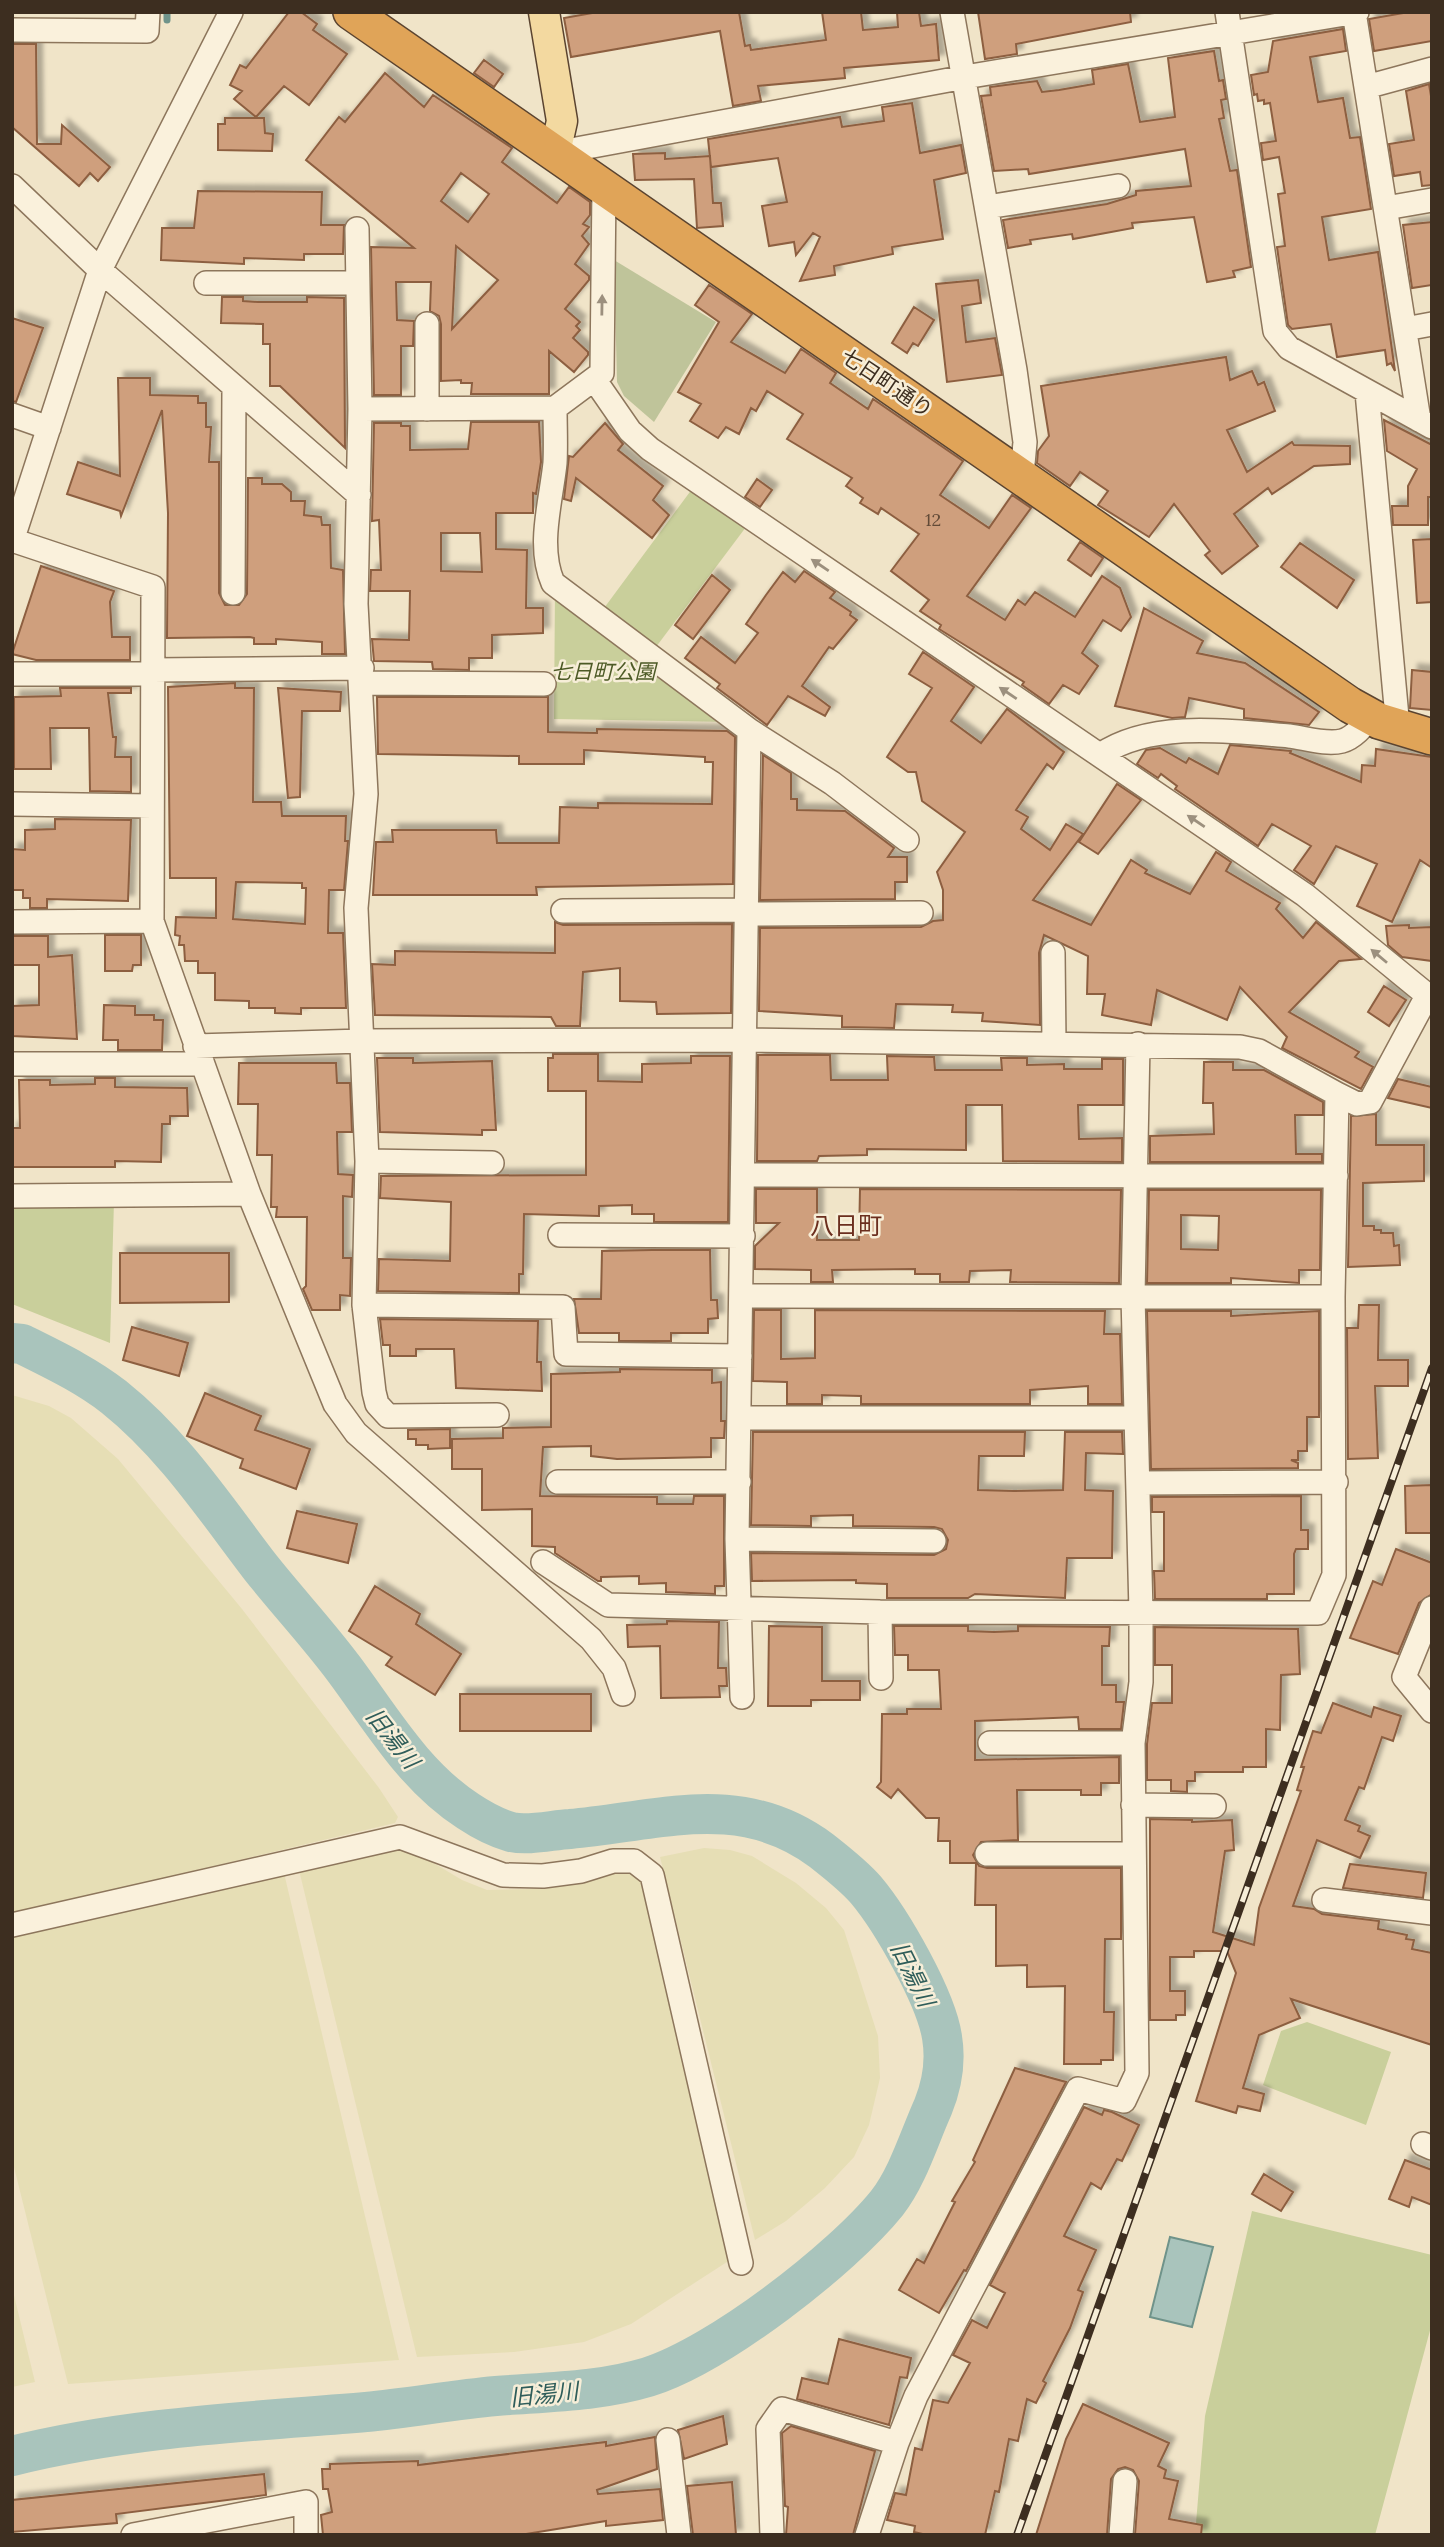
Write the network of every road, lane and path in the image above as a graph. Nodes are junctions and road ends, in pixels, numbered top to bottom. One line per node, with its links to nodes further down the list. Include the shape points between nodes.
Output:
1 (148, 12): 8 (street, via 147,31)
2 (231, 12): 20 (street)
3 (351, 12): 12 (highway, 七日町通り)
4 (544, 12): 12 (main road, via 562,121)
5 (952, 12): 10 (street)
6 (1355, 12): 7 (street); 11 (street)
7 (1229, 23): 10 (street); 28 (street, via 1275,331 1289,348)
8 (12, 30)
9 (1432, 69): 11 (street)
10 (965, 77): 12 (street); 17 (street)
11 (1366, 87): 18 (street)
12 (555, 153): 15 (highway, 七日町通り)
13 (12, 186): 20 (street)
14 (1118, 186): 17 (street)
15 (604, 187): 26 (street, one-way to 15); 35 (highway, 七日町通り)
16 (1432, 200): 18 (street)
17 (987, 207): 35 (street, via 1023,430)
18 (1386, 208): 25 (street)
19 (357, 229): 22 (street)
20 (100, 270): 27 (street); 34 (street)
21 (206, 283): 22 (street)
22 (357, 283): 30 (street)
23 (427, 324): 31 (street)
24 (1432, 324): 25 (street)
25 (1405, 329): 33 (street)
26 (598, 376): 29 (street); 46 (street, one-way to 26, via 650,449 630,431)
27 (234, 388): 36 (street); 38 (street)
28 (1367, 392): 33 (street); 43 (street)
29 (555, 408): 31 (street); 44 (street, via 546,544 553,583)
30 (360, 409): 31 (street); 36 (street)
31 (427, 409)
32 (12, 415): 34 (street)
33 (1425, 424)
34 (49, 428): 37 (street)
35 (1022, 475): 43 (highway, 七日町通り)
36 (359, 495): 41 (street, via 356,604)
37 (12, 540): 39 (street, via 153,587)
38 (233, 593)
39 (153, 672): 40 (street); 41 (street); 48 (street)
40 (12, 674)
41 (362, 676): 42 (street); 58 (street, via 366,794 356,908)
42 (544, 684)
43 (1384, 722): 45 (highway, 七日町通り); 46 (street, via 1340,741 1177,733 1134,740)
44 (749, 730): 49 (street, via 832,783); 51 (street)
45 (1432, 737)
46 (1100, 755): 56 (street, one-way to 46, via 1305,895)
47 (12, 804): 48 (street)
48 (152, 806): 53 (street)
49 (907, 840)
50 (563, 911): 51 (street)
51 (747, 912): 52 (street); 57 (street)
52 (921, 914)
53 (152, 921): 54 (street); 61 (street)
54 (12, 922)
55 (1053, 954): 59 (street)
56 (1429, 997): 63 (street, via 1370,1102 1357,1104)
57 (745, 1040): 58 (street); 59 (street); 67 (street)
58 (362, 1041): 61 (street); 64 (street)
59 (1054, 1043): 60 (street)
60 (1138, 1044): 63 (street, via 1259,1051); 66 (street)
61 (199, 1055): 62 (street); 69 (street)
62 (12, 1064)
63 (1337, 1094): 68 (street)
64 (367, 1161): 65 (street); 76 (street)
65 (492, 1163)
66 (1135, 1174): 67 (street); 68 (street); 74 (street)
67 (744, 1175): 72 (street)
68 (1336, 1176): 75 (street)
69 (249, 1194): 70 (street); 93 (street, via 335,1404 356,1433 591,1639 614,1668)
70 (12, 1196)
71 (560, 1235): 72 (street)
72 (743, 1236): 73 (street)
73 (741, 1296): 74 (street); 77 (street)
74 (1133, 1296): 75 (street); 80 (street)
75 (1333, 1297): 83 (street)
76 (364, 1305): 77 (street, via 564,1307 566,1354); 78 (street, via 374,1392 388,1416)
77 (740, 1356): 79 (street)
78 (497, 1415)
79 (739, 1418): 80 (street); 82 (street)
80 (1135, 1418): 84 (street)
81 (558, 1482): 82 (street)
82 (739, 1482): 85 (street)
83 (1336, 1482): 84 (street); 91 (street, via 1334,1575 1318,1613)
84 (1140, 1483): 91 (street)
85 (737, 1539): 86 (street); 89 (street)
86 (934, 1541)
87 (543, 1562): 89 (street, via 608,1605)
88 (1432, 1608): 95 (street, via 1404,1677)
89 (740, 1609): 90 (street); 94 (street)
90 (880, 1612): 91 (street); 92 (street)
91 (1141, 1612): 97 (street, via 1141,1682)
92 (881, 1678)
93 (622, 1694)
94 (742, 1697)
95 (1432, 1711)
96 (990, 1742): 97 (street)
97 (1133, 1743): 98 (street)
98 (1133, 1805): 99 (street); 101 (street)
99 (1214, 1806)
100 (988, 1854): 101 (street)
101 (1133, 1854): 107 (street, via 1138,2073 1124,2101 1077,2089 960,2309)
102 (1324, 1900): 103 (street)
103 (1432, 1913)
104 (12, 1926): 105 (street, via 400,1837 503,1875 543,1876 634,1861 652,1875)
105 (741, 2263)
106 (668, 2440): 111 (street)
107 (897, 2443): 112 (street, via 782,2409 768,2429); 113 (street)
108 (1125, 2481): 114 (street)
109 (133, 2535): 110 (street, via 306,2502)
110 (306, 2535)
111 (679, 2535)
112 (772, 2535)
113 (867, 2535)
114 (1121, 2535)

